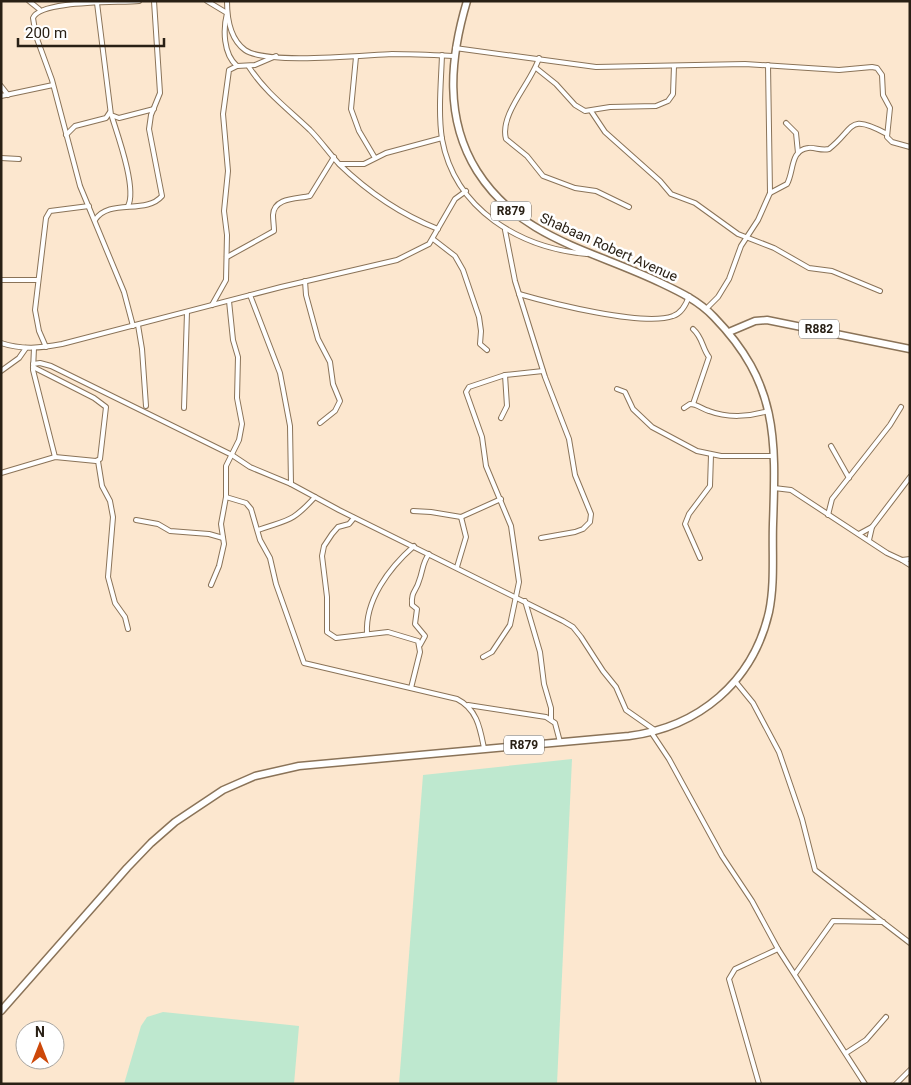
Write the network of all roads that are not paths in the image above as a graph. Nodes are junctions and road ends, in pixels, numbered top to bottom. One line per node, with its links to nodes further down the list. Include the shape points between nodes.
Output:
1 (29, 1): 8 (street)
2 (139, 1): 7 (street)
3 (154, 1): 26 (street, via 160,90)
4 (207, 1): 9 (street)
5 (227, 1): 9 (street)
6 (467, 1): 10 (main road, Shabaan Robert Avenue / R879)
7 (97, 3): 8 (street, via 53,4); 28 (street)
8 (39, 9): 22 (street, via 35,12 33,25)
9 (227, 13): 12 (street, via 224,29); 13 (street, via 233,34 244,49)
10 (454, 52): 11 (street); 15 (street); 51 (main road, Shabaan Robert Avenue / R879, via 454,102 460,131 477,171 502,203 527,224)
11 (442, 55): 14 (street); 33 (street)
12 (230, 56): 17 (street); 21 (street)
13 (276, 56): 14 (street); 19 (street)
14 (356, 57): 38 (street, via 351,109)
15 (539, 58): 18 (street, via 596,66); 20 (street)
16 (768, 65): 18 (street); 31 (street, via 816,70 877,68 882,75 883,95 890,108); 42 (street)
17 (238, 66): 19 (street); 21 (street)
18 (674, 66): 27 (street, via 673,94 664,104)
19 (249, 67): 36 (street, via 272,96 314,133)
20 (536, 68): 27 (street, via 580,110); 45 (street, via 510,113 505,126 506,139 527,156 542,176 575,188 596,191)
21 (229, 70): 52 (street, via 223,114 228,171 224,212)
22 (53, 84): 24 (street); 32 (street)
23 (1, 86): 24 (street)
24 (8, 95): 25 (street)
25 (1, 96)
26 (154, 109): 29 (street); 44 (street, via 148,129 162,196 146,204)
27 (591, 111): 49 (street, via 605,132 671,194 695,202 728,229)
28 (110, 112): 29 (street); 32 (street, via 106,118 75,126)
29 (112, 117): 44 (street, via 129,181 132,198)
30 (786, 123): 35 (street, via 796,133)
31 (887, 134): 34 (street, via 891,142); 35 (street, via 874,126 858,124 846,130 828,149 807,148)
32 (66, 135): 43 (street)
33 (442, 138): 38 (street); 41 (street, via 453,169)
34 (910, 147)
35 (798, 153): 42 (street, via 787,184)
36 (334, 156): 40 (street); 52 (street, via 310,196 291,198 275,208 274,231)
37 (1, 158): 39 (street)
38 (374, 158): 40 (street, via 364,164)
39 (19, 160)
40 (340, 164): 47 (street, via 385,201)
41 (466, 191): 47 (street, via 455,199); 48 (street, via 484,213)
42 (770, 192): 49 (street, via 758,220)
43 (89, 206): 46 (street); 54 (street, via 47,214)
44 (128, 206): 46 (street, via 103,210)
45 (629, 207)
46 (95, 220): 64 (street)
47 (438, 229): 50 (street)
48 (506, 230): 51 (street, via 536,244); 57 (street)
49 (746, 237): 56 (street, via 810,268 832,271); 62 (street, via 729,279)
50 (433, 239): 55 (street, via 422,249 398,260); 72 (street, via 459,262 479,317 480,344)
51 (592, 254): 59 (main road, Shabaan Robert Avenue / R879)
52 (227, 257): 61 (street, via 226,283)
53 (1, 280): 54 (street)
54 (38, 280): 68 (street, via 35,314)
55 (305, 281): 58 (street); 85 (street, via 314,325 330,362 334,389 340,401 336,411)
56 (880, 291)
57 (519, 294): 59 (street, via 572,308 643,319 673,316 685,306); 75 (street)
58 (250, 295): 60 (street); 95 (street, via 280,374 290,426)
59 (689, 296): 62 (main road, Shabaan Robert Avenue / R879)
60 (229, 301): 61 (street); 87 (street, via 238,357 237,398 242,424)
61 (212, 306): 63 (street)
62 (706, 309): 66 (main road, Shabaan Robert Avenue / R879)
63 (187, 312): 64 (street); 81 (street)
64 (136, 325): 68 (street); 79 (street, via 142,348)
65 (694, 329): 78 (street, via 702,338 709,358)
66 (729, 332): 71 (main road, R882, via 755,320 767,320); 83 (main road, R879, via 753,366)
67 (1, 343): 69 (street)
68 (46, 347): 70 (street)
69 (26, 348): 70 (street); 74 (street, via 19,358)
70 (34, 348): 73 (street)
71 (910, 349)
72 (486, 350)
73 (33, 366): 87 (street, via 40,362 51,366); 90 (street); 91 (street, via 106,407)
74 (1, 371)
75 (543, 371): 76 (street); 109 (street, via 569,439 577,480 591,519 583,529)
76 (505, 375): 84 (street, via 507,406); 99 (street, via 469,387 466,392 482,437 486,466)
77 (617, 389): 88 (street, via 625,392 634,409 652,427)
78 (693, 404): 82 (street); 83 (street, via 730,416)
79 (146, 406)
80 (901, 407): 94 (street)
81 (184, 408)
82 (684, 408)
83 (769, 411): 89 (main road, R879)
84 (501, 418)
85 (320, 423)
86 (831, 446): 94 (street)
87 (232, 455): 95 (street, via 250,467); 97 (street, via 226,466)
88 (711, 455): 89 (street); 113 (street, via 710,486 685,524)
89 (774, 456): 96 (main road, R879)
90 (55, 457): 91 (street); 92 (street)
91 (98, 461): 121 (street, via 102,486 110,501 113,517 108,577 115,603)
92 (1, 473)
93 (910, 477): 105 (street)
94 (849, 478): 101 (street, via 832,499)
95 (291, 484): 98 (street)
96 (774, 488): 101 (street, via 791,490); 125 (main road, R879, via 769,611 760,639)
97 (226, 497): 106 (street, via 248,505); 108 (street, via 221,524)
98 (315, 497): 103 (street); 106 (street, via 288,521)
99 (501, 499): 102 (street); 119 (street, via 514,537 519,582)
100 (413, 511): 102 (street)
101 (828, 515): 107 (street)
102 (461, 517): 117 (street, via 466,536)
103 (354, 518): 111 (street); 122 (street, via 350,524 338,527 324,546 326,626 330,636 336,638)
104 (136, 520): 108 (street, via 156,523 170,531)
105 (872, 527): 107 (street); 110 (street)
106 (258, 530): 126 (street, via 304,663)
107 (859, 534): 110 (street)
108 (223, 538): 118 (street, via 222,554)
109 (541, 538)
110 (869, 540): 115 (street)
111 (414, 546): 112 (street); 122 (street, via 392,568 369,607)
112 (429, 554): 117 (street); 123 (street, via 412,592 412,604 417,609 414,622 425,636)
113 (700, 558)
114 (910, 559): 115 (street)
115 (902, 560): 116 (street)
116 (910, 565)
117 (456, 567): 119 (street)
118 (211, 585)
119 (517, 597): 120 (street); 124 (street, via 507,630 492,652)
120 (525, 601): 128 (street, via 540,652); 129 (street, via 573,627 616,687 626,710)
121 (128, 628)
122 (367, 634): 123 (street, via 393,633)
123 (420, 644): 126 (street)
124 (483, 658)
125 (735, 681): 129 (main road, R879, via 704,710 682,723); 132 (street, via 753,703 779,752 815,870)
126 (411, 688): 127 (street, via 444,695)
127 (468, 705): 128 (street); 131 (street, via 476,718)
128 (551, 720): 130 (street, via 557,727)
129 (654, 732): 130 (main road, R879); 134 (street)
130 (560, 742): 131 (main road, R879)
131 (484, 748): 136 (main road, R879, via 299,766 255,776 223,790 186,813 151,842)
132 (883, 922): 133 (street); 135 (street, via 832,921)
133 (910, 943)
134 (778, 949): 135 (street); 140 (street, via 736,968 729,979)
135 (795, 974): 138 (street)
136 (1, 1011)
137 (886, 1017): 138 (street, via 866,1040)
138 (846, 1053): 141 (street)
139 (910, 1070): 142 (street)
140 (759, 1084)
141 (865, 1084)
142 (896, 1084)

